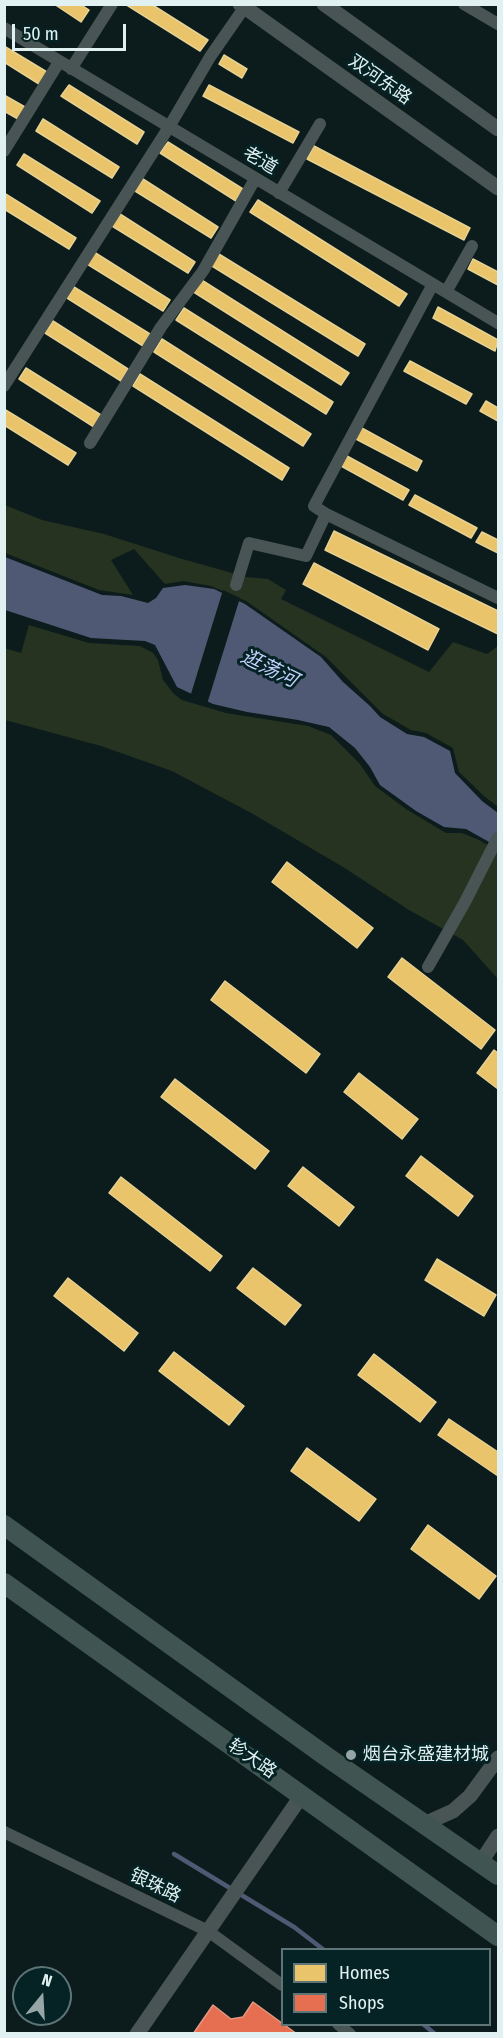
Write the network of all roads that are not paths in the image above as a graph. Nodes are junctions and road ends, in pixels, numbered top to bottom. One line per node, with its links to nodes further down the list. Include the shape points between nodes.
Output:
1 (112, 4): 8 (street)
2 (324, 4): 11 (street, 双河东路)
3 (464, 4): 5 (street)
4 (242, 6): 10 (street); 14 (street, 双河东路)
5 (498, 24)
6 (4, 28): 7 (street, 老道)
7 (59, 62): 8 (street, 老道); 12 (street)
8 (71, 69): 10 (street, 老道)
9 (320, 124): 15 (street)
10 (169, 127): 13 (street, 老道); 20 (street)
11 (498, 129)
12 (4, 151)
13 (255, 178): 15 (street, 老道); 21 (street, via 203,271 160,327)
14 (498, 188)
15 (279, 193): 17 (street, 老道)
16 (472, 246): 18 (street)
17 (434, 284): 18 (street, 老道); 22 (street, via 314,506)
18 (446, 292): 19 (street, 老道)
19 (498, 323)
20 (4, 386)
21 (90, 443)
22 (326, 514): 23 (street, via 306,556 249,543); 24 (street)
23 (236, 585)
24 (498, 598)
25 (498, 837): 26 (street)
26 (428, 967)
27 (4, 1525): 31 (highway)
28 (4, 1583): 30 (highway, 轸大路)
29 (498, 1758): 31 (street, via 470,1796 453,1811)
30 (302, 1795): 36 (street); 37 (highway, 轸大路)
31 (424, 1824): 34 (highway)
32 (4, 1832): 36 (street, 银珠路)
33 (498, 1836): 34 (street)
34 (481, 1862): 35 (highway)
35 (498, 1875)
36 (212, 1925): 38 (street, 银珠路); 39 (street)
37 (498, 1936)
38 (281, 1984)
39 (137, 2034)

